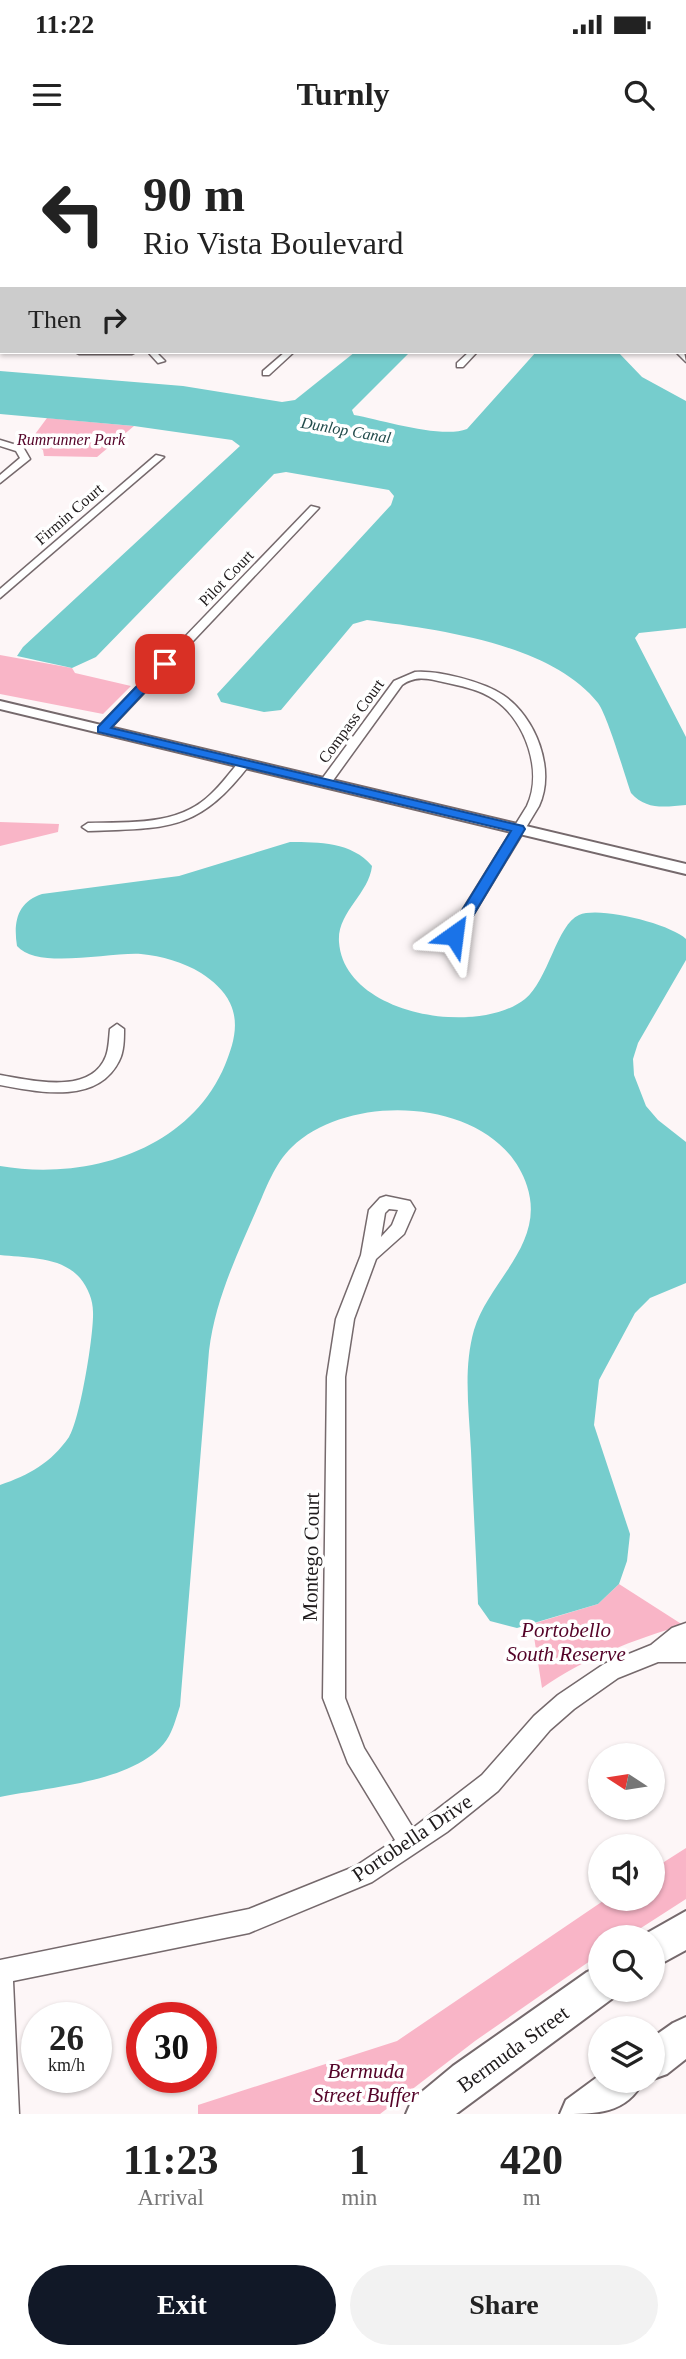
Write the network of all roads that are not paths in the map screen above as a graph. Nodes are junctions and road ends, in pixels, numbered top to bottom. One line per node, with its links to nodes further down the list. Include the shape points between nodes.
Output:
1 (154, 354): 4 (street)
2 (288, 354): 6 (street)
3 (471, 354): 5 (street)
4 (161, 360)
5 (460, 365)
6 (266, 373)
7 (0, 443): 9 (street, via 19,447 25,459)
8 (159, 457): 11 (street, Firmin Court)
9 (0, 480)
10 (314, 508): 13 (street, Pilot Court)
11 (0, 594)
12 (0, 705): 13 (street)
13 (103, 729): 14 (street)
14 (244, 764): 15 (street); 16 (street, via 214,799 179,817 150,824)
15 (325, 783): 17 (street); 17 (street, Compass Court, via 405,677 418,674 461,682 511,705 541,767 541,788)
16 (88, 827)
17 (519, 829): 18 (street); 19 (street)
18 (686, 869)
19 (454, 935)
20 (117, 1029): 21 (street, via 112,1061 91,1081 60,1089)
21 (0, 1080)
22 (369, 1255): 26 (street, Montego Court, via 345,1319 336,1377 334,1699 351,1749)
23 (686, 1633): 24 (street, Portobella Drive)
24 (658, 1652): 25 (street, Portobella Drive); 26 (street, Portobella Drive, via 611,1671 566,1702 490,1783)
25 (686, 1652)
26 (410, 1844): 29 (street, Portobella Drive, via 364,1874 249,1921)
27 (686, 1929): 28 (main road)
28 (665, 1942)
29 (0, 1972): 34 (street)
30 (588, 1994): 35 (main road, Bermuda Street)
31 (686, 2036): 32 (main road)
32 (665, 2051)
33 (608, 2093): 36 (main road)
34 (6, 2114)
35 (426, 2114)
36 (580, 2114)

